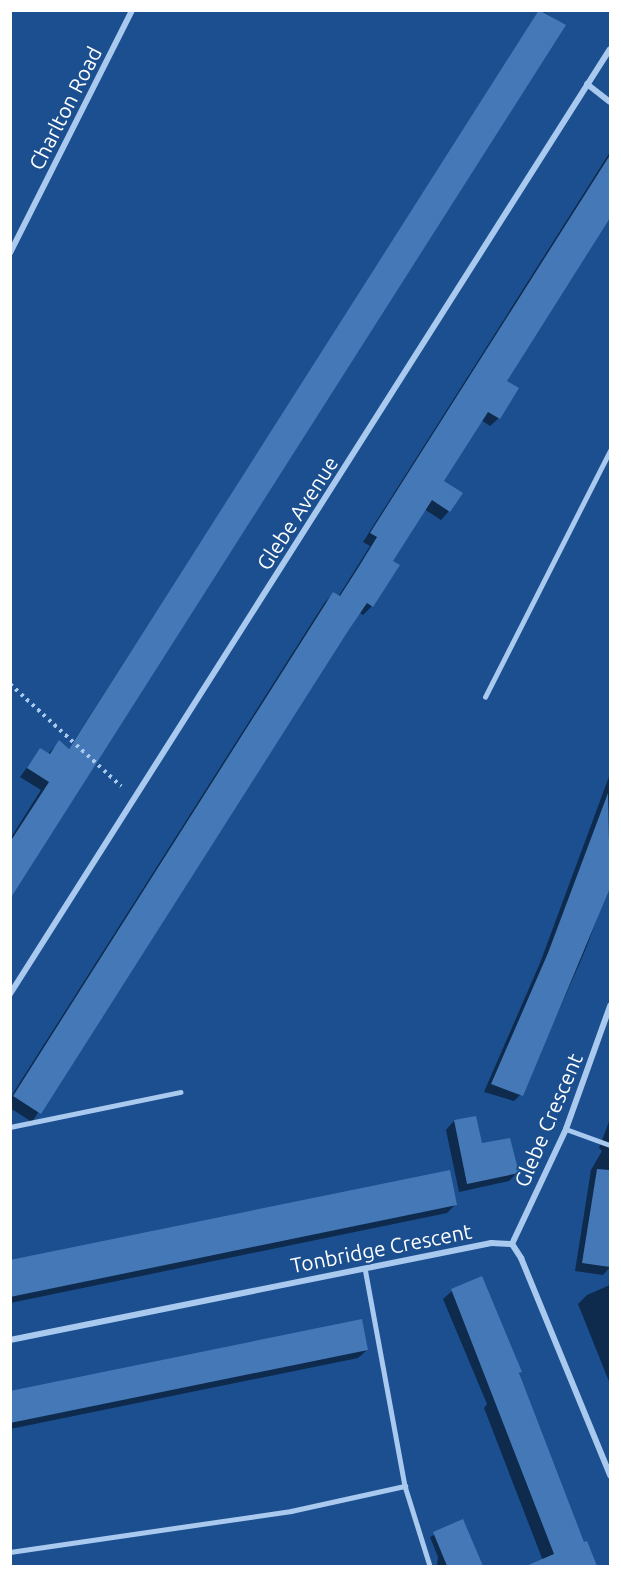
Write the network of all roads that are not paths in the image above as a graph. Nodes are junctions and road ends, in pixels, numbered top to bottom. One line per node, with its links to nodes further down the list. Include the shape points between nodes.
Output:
1 (132, 10): 5 (street, Charlton Road)
2 (610, 49): 3 (street, Glebe Avenue)
3 (588, 84): 4 (street); 8 (street, Glebe Avenue)
4 (610, 102)
5 (10, 253)
6 (610, 451): 7 (lane)
7 (485, 697)
8 (10, 994)
9 (610, 1006): 12 (street, Glebe Crescent)
10 (180, 1092): 11 (lane)
11 (10, 1127)
12 (566, 1129): 13 (lane); 14 (street, Glebe Crescent)
13 (610, 1145)
14 (512, 1244): 15 (street, Tonbridge Crescent, via 491,1242); 17 (street)
15 (365, 1268): 16 (street, Tonbridge Crescent); 18 (lane)
16 (10, 1340)
17 (610, 1475)
18 (405, 1486): 19 (lane, via 291,1511); 20 (lane)
19 (10, 1552)
20 (430, 1566)

